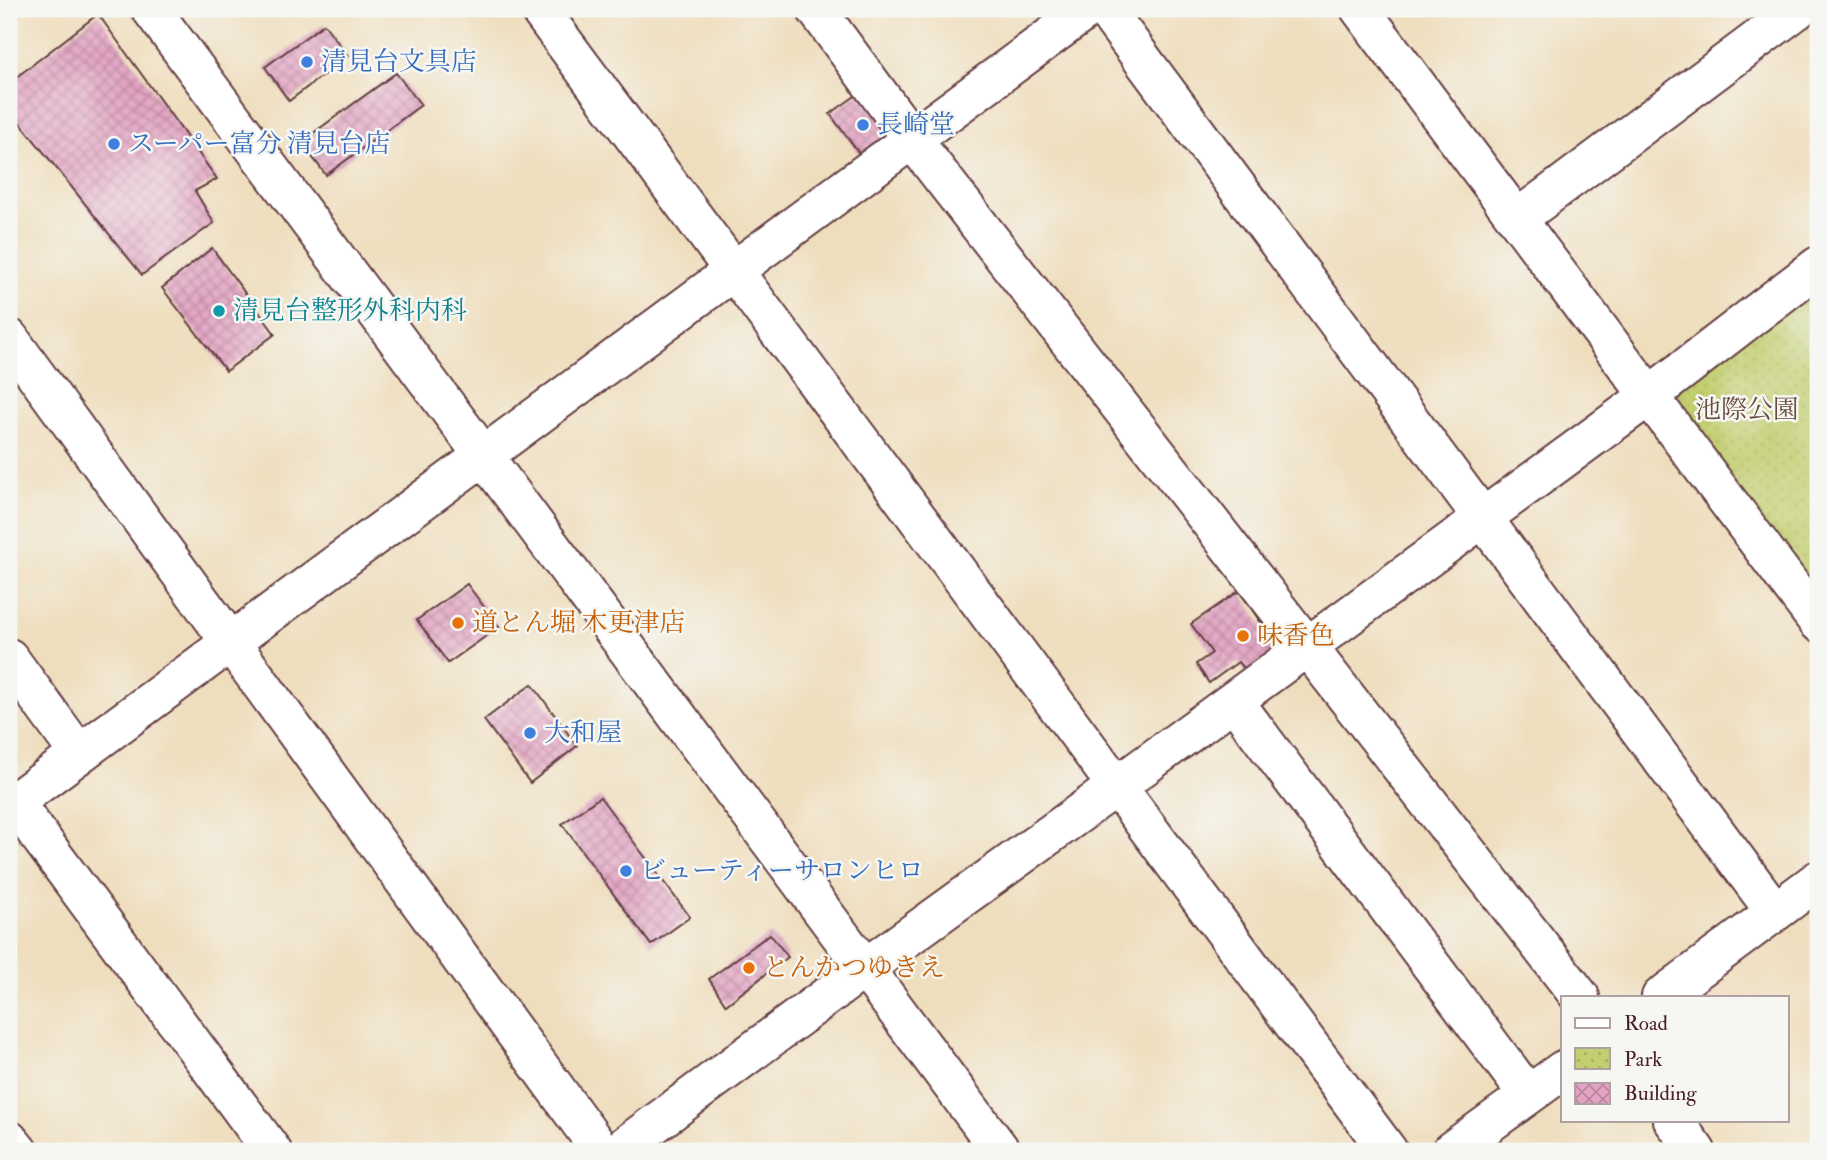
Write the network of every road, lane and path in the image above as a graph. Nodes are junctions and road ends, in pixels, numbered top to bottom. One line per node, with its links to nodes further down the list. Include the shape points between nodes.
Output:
1 (151, 9): 14 (street)
2 (539, 9): 11 (street)
3 (816, 9): 8 (street)
4 (1088, 9): 8 (street)
5 (1105, 9): 15 (street)
6 (1798, 9): 9 (street)
7 (1372, 13): 9 (street)
8 (912, 139): 11 (street); 19 (street)
9 (1517, 219): 13 (street)
10 (1818, 266): 13 (street)
11 (734, 271): 14 (street); 23 (street)
12 (9, 338): 18 (street)
13 (1649, 396): 15 (street); 16 (street)
14 (484, 456): 18 (street); 27 (street)
15 (1483, 518): 19 (street); 26 (street)
16 (1806, 580): 17 (street)
17 (1818, 622)
18 (231, 642): 22 (street); 36 (street)
19 (1308, 646): 21 (street); 28 (street)
20 (9, 658): 22 (street)
21 (1234, 701): 23 (street); 31 (street)
22 (79, 754): 24 (street)
23 (1116, 786): 27 (street); 39 (street)
24 (11, 804): 35 (street)
25 (1818, 880): 26 (street)
26 (1775, 912): 29 (street)
27 (865, 968): 37 (street); 38 (street)
28 (1579, 996)
29 (1662, 996)
30 (1561, 1071): 31 (street)
31 (1528, 1095): 40 (street)
32 (1674, 1122): 41 (street)
33 (9, 1140): 34 (street)
34 (18, 1151)
35 (272, 1151)
36 (601, 1151)
37 (618, 1151)
38 (1001, 1151)
39 (1388, 1151)
40 (1451, 1151)
41 (1696, 1151)

